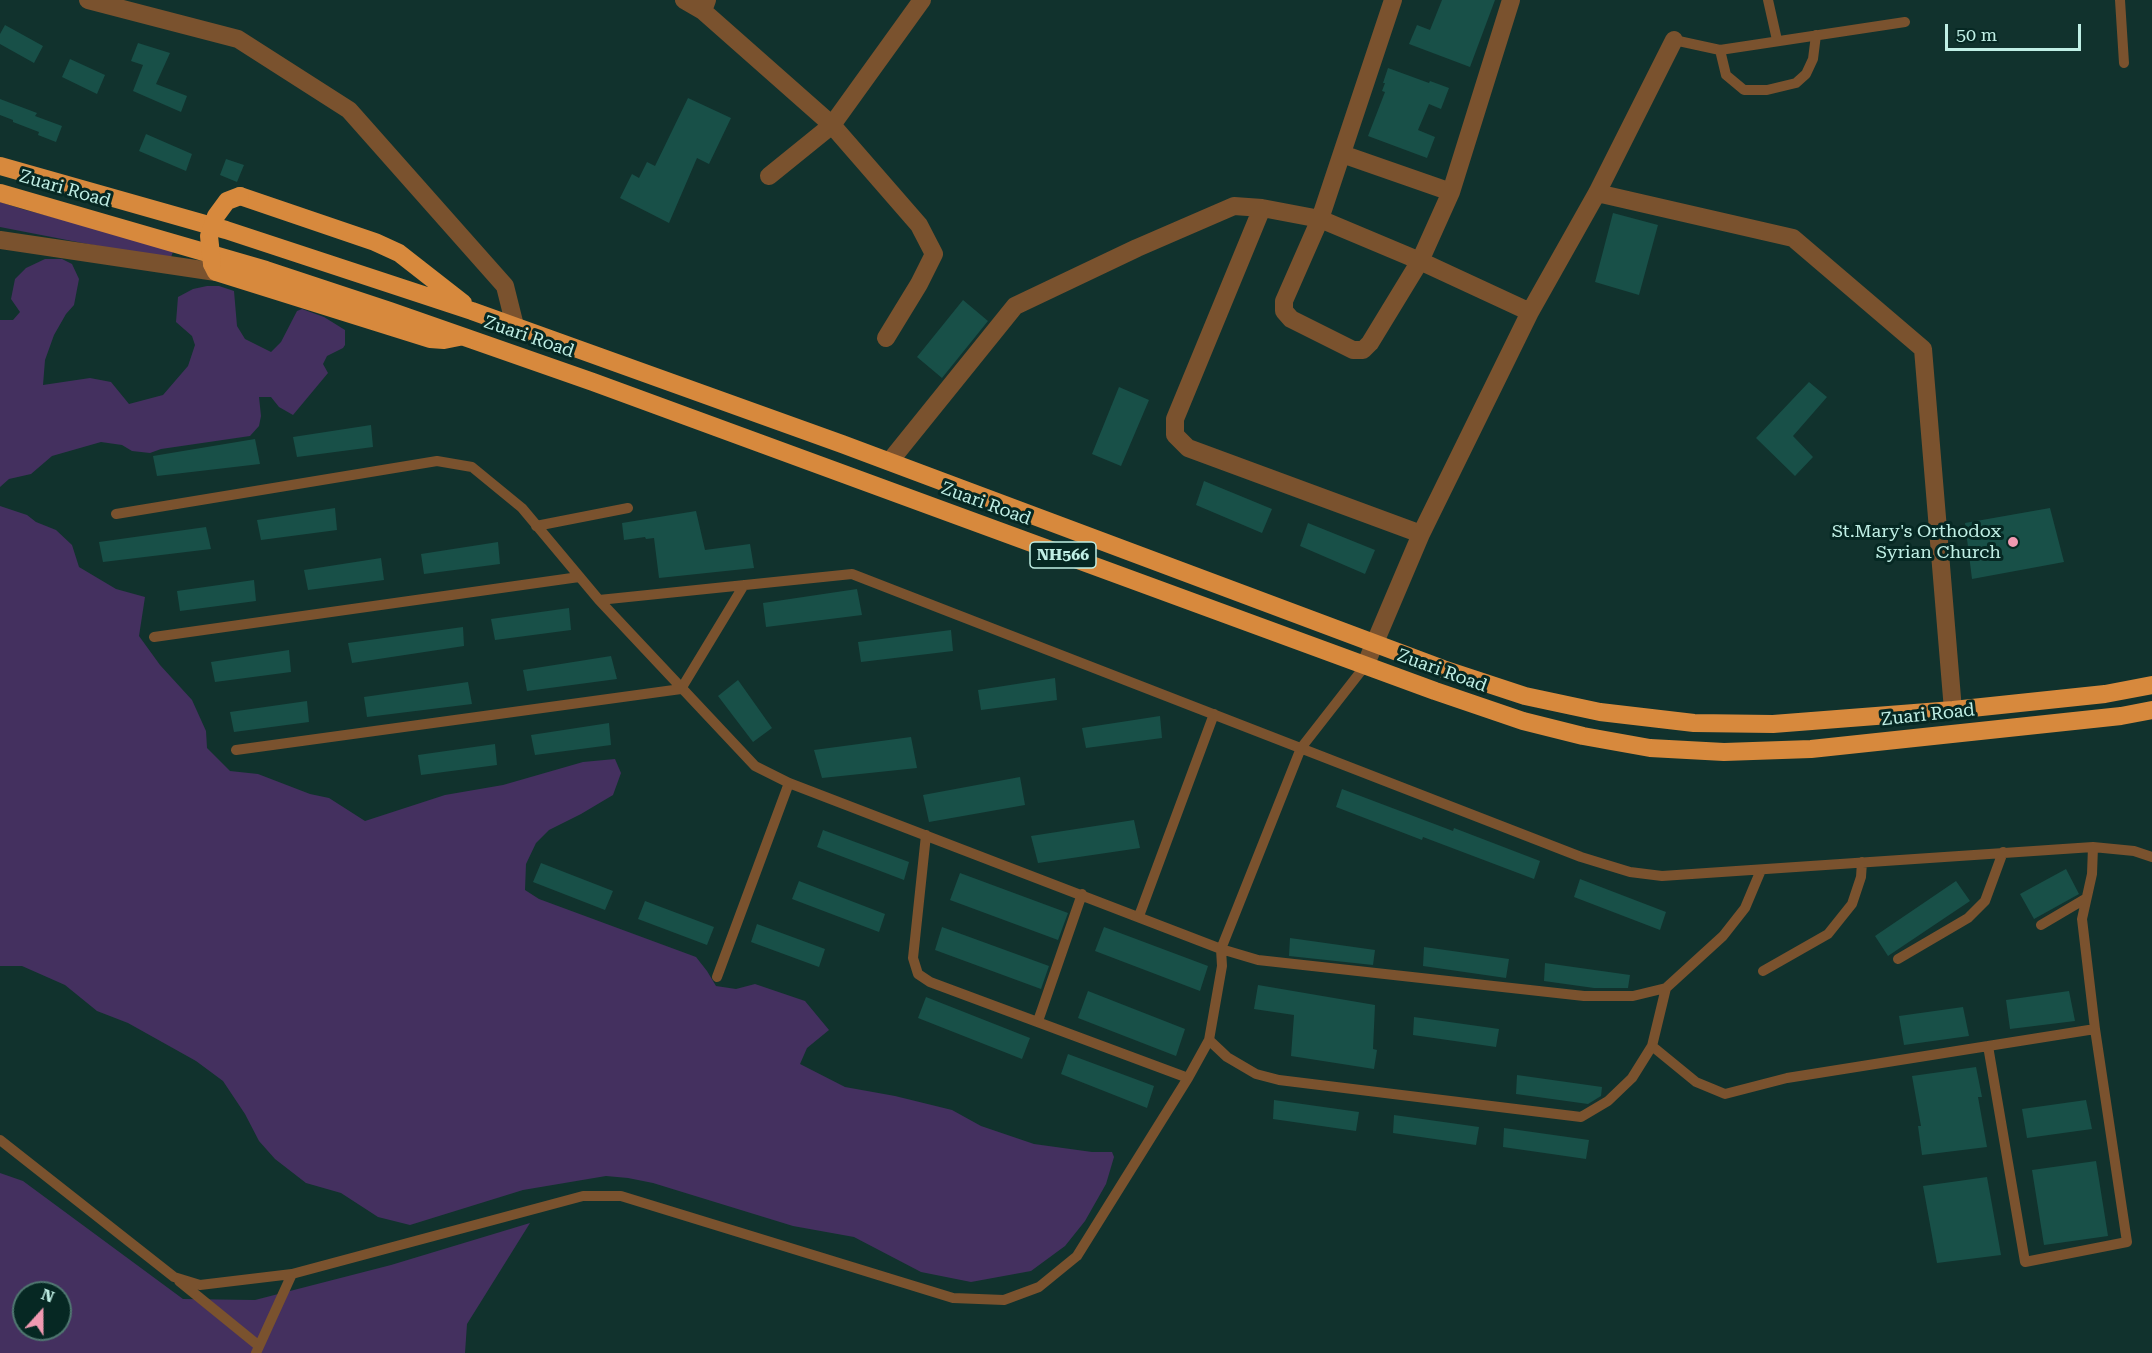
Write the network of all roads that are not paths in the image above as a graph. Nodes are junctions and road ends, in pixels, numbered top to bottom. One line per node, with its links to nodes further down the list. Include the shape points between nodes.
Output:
1 (88, 0): 29 (street, via 238,39 349,110 505,286)
2 (684, 0): 8 (street)
3 (922, 0): 15 (street)
4 (1393, 0): 16 (street)
5 (1511, 0): 19 (street)
6 (1768, 0): 12 (lane)
7 (2120, 0): 14 (lane)
8 (705, 6): 15 (street)
9 (1905, 22): 10 (lane)
10 (1816, 35): 12 (lane); 13 (lane, via 1813,59 1806,74 1796,83 1767,90 1744,90 1726,75)
11 (1674, 40): 13 (lane); 21 (street)
12 (1777, 40): 13 (lane)
13 (1720, 50)
14 (2124, 63)
15 (832, 125): 18 (street); 31 (street, via 919,225 933,254)
16 (1342, 154): 19 (street); 23 (street)
17 (0, 166): 27 (highway, Zuari Road / NH566, via 226,230)
18 (769, 176)
19 (1451, 192): 25 (street)
20 (0, 193): 30 (highway, Zuari Road / NH566, via 266,270)
21 (1598, 193): 28 (street); 45 (street, via 1793,238 1923,349)
22 (1262, 208): 23 (street); 32 (street, via 1234,206 1015,306); 36 (street, via 1175,419 1175,435 1188,448)
23 (1320, 219): 25 (street); 25 (street, via 1284,301 1284,311 1291,320 1353,350 1363,350 1370,343)
24 (0, 240): 26 (street)
25 (1420, 261): 28 (street)
26 (214, 268): 27 (highway, bridge, via 209,236 216,216 226,201 240,196 399,253); 30 (highway, via 430,339)
27 (472, 311): 29 (highway, Zuari Road / NH566)
28 (1530, 312): 36 (street)
29 (515, 326): 32 (highway, Zuari Road / NH566)
30 (464, 336): 42 (highway, Zuari Road / NH566)
31 (886, 338)
32 (890, 462): 41 (highway, Zuari Road / NH566)
33 (628, 508): 35 (lane)
34 (116, 514): 35 (lane, via 437,461 472,467 522,508)
35 (536, 526): 37 (lane)
36 (1422, 534): 41 (street)
37 (579, 577): 39 (lane); 40 (lane)
38 (744, 585): 39 (lane); 44 (lane); 47 (lane, via 852,574)
39 (598, 600): 44 (lane)
40 (154, 637)
41 (1375, 644): 42 (street); 45 (highway, Zuari Road / NH566, via 1525,696 1600,712 1682,722 1773,724)
42 (1365, 666): 46 (highway, Zuari Road / NH566, via 1523,721 1650,748 1724,752 1811,749); 48 (lane)
43 (2152, 685): 45 (highway, Zuari Road / NH566, via 2105,694)
44 (681, 689): 49 (lane); 50 (lane, via 755,766)
45 (1953, 710)
46 (2152, 710)
47 (1214, 714): 48 (lane); 59 (lane)
48 (1301, 748): 56 (lane, via 1581,857 1630,872 1662,876); 61 (lane)
49 (236, 750)
50 (789, 783): 51 (lane); 64 (lane)
51 (926, 835): 57 (lane); 66 (lane, via 913,958 918,974 930,982)
52 (2093, 847): 53 (lane); 54 (lane); 58 (lane, via 2092,874)
53 (2003, 852): 55 (lane); 62 (lane, via 1984,901 1968,918)
54 (2152, 856)
55 (1862, 862): 56 (lane); 63 (lane, via 1852,904 1828,934)
56 (1761, 870): 65 (lane, via 1745,908 1724,936)
57 (1082, 894): 59 (lane); 66 (lane)
58 (2085, 899): 60 (lane); 67 (lane, via 2082,919)
59 (1139, 916): 61 (lane)
60 (2041, 925)
61 (1221, 949): 65 (lane, via 1258,960 1584,996 1633,996); 68 (lane, via 1222,966)
62 (1898, 959)
63 (1763, 972)
64 (717, 976)
65 (1666, 988): 69 (lane)
66 (1038, 1021): 71 (lane)
67 (2095, 1029): 70 (lane); 70 (lane, via 2127,1242 2025,1262)
68 (1209, 1040): 69 (lane, via 1227,1057 1256,1074 1279,1080 1581,1117 1608,1101 1632,1078); 71 (lane)
69 (1652, 1046): 70 (lane, via 1696,1082 1725,1094 1787,1078)
70 (1988, 1046)
71 (1188, 1078): 73 (lane, via 1077,1256 1039,1287 1004,1300 953,1298 621,1196 583,1196)
72 (0, 1140): 74 (lane)
73 (292, 1274): 74 (lane, via 200,1285); 75 (lane)
74 (174, 1277): 75 (lane)
75 (258, 1350)

